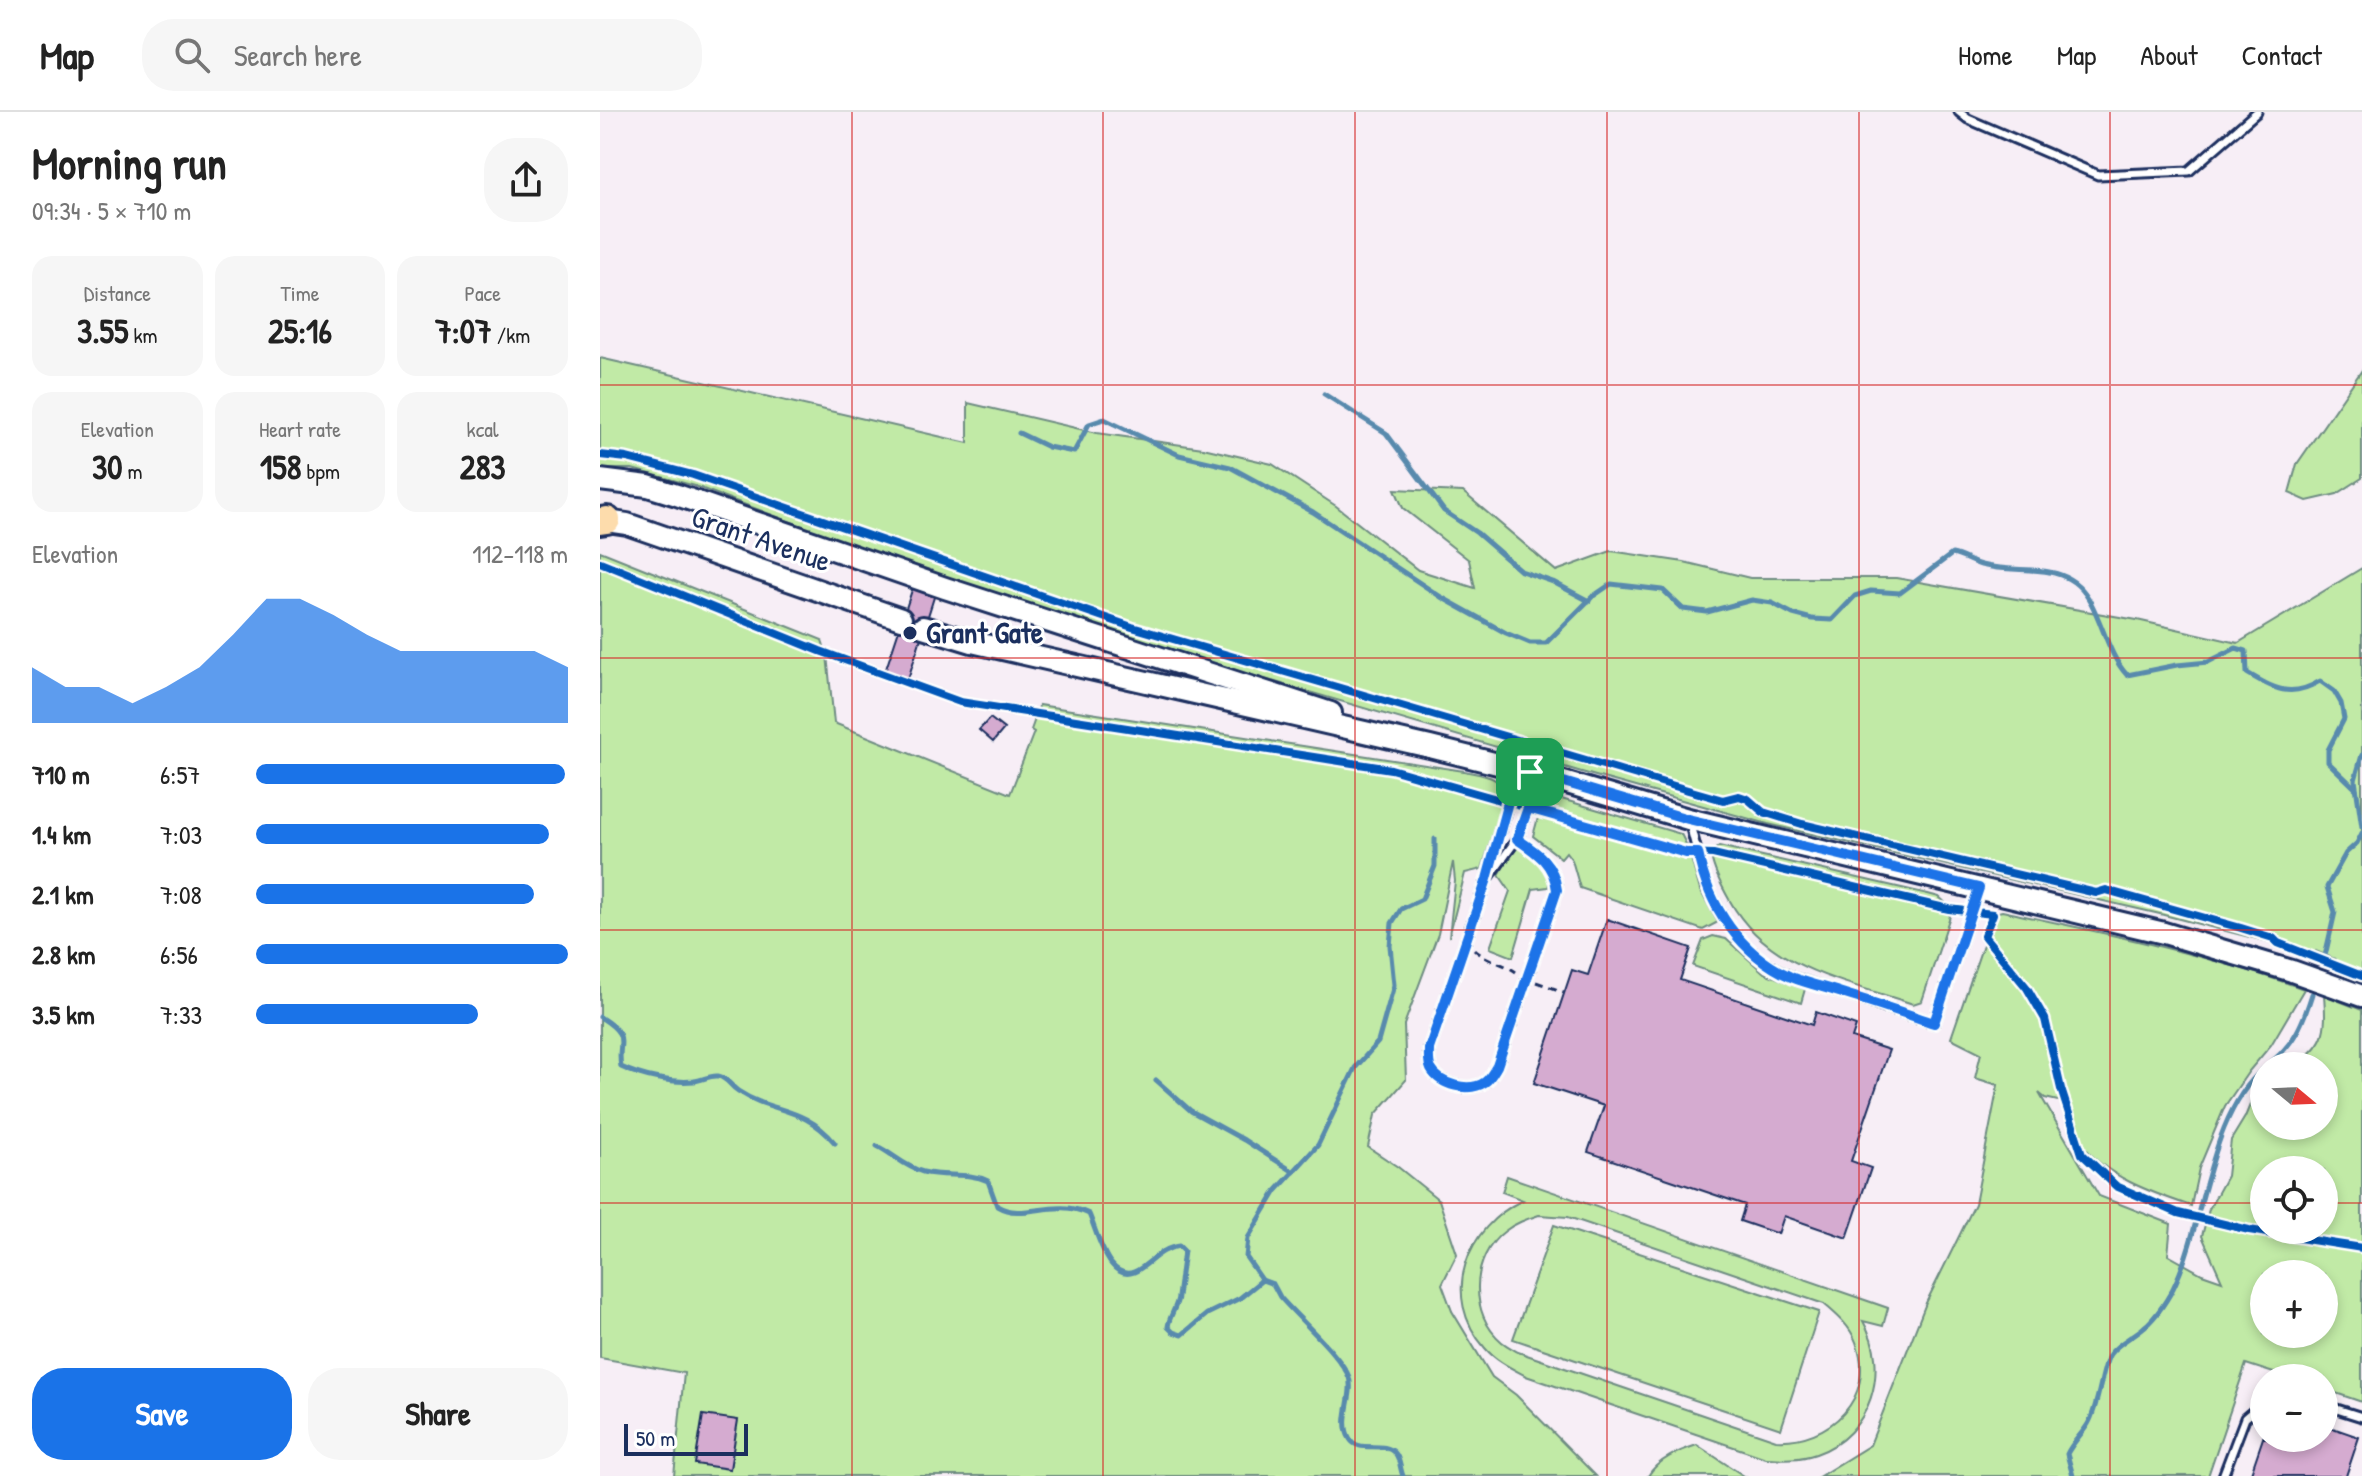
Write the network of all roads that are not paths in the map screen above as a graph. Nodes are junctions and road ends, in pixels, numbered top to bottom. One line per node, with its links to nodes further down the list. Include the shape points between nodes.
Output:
1 (1959, 112): 2 (lane, via 2098,175 2189,171)
2 (2257, 112)
3 (600, 480): 7 (main road, Grant Avenue, via 677,495)
4 (602, 520): 5 (main road, Grant Avenue, via 627,524)
5 (901, 619)
6 (923, 627): 7 (main road, Grant Avenue)
7 (1430, 747): 8 (main road, Grant Avenue)
8 (1530, 772): 9 (main road, Grant Avenue); 10 (lane, via 1534,793); 11 (lane, via 1514,786)
9 (1688, 819): 12 (main road, Grant Avenue); 12 (lane, via 1706,885 1725,921 1765,963 1792,977 1934,1023)
10 (1517, 839): 11 (lane); 11 (lane, via 1547,861 1557,890 1497,1066 1486,1082 1457,1087 1430,1067 1429,1049)
11 (1487, 879)
12 (1979, 888): 13 (main road, Grant Avenue, via 2164,933)
13 (2362, 996)
14 (2338, 1409): 16 (lane)
15 (2250, 1414): 17 (lane)
16 (2362, 1417)
17 (2223, 1476)

